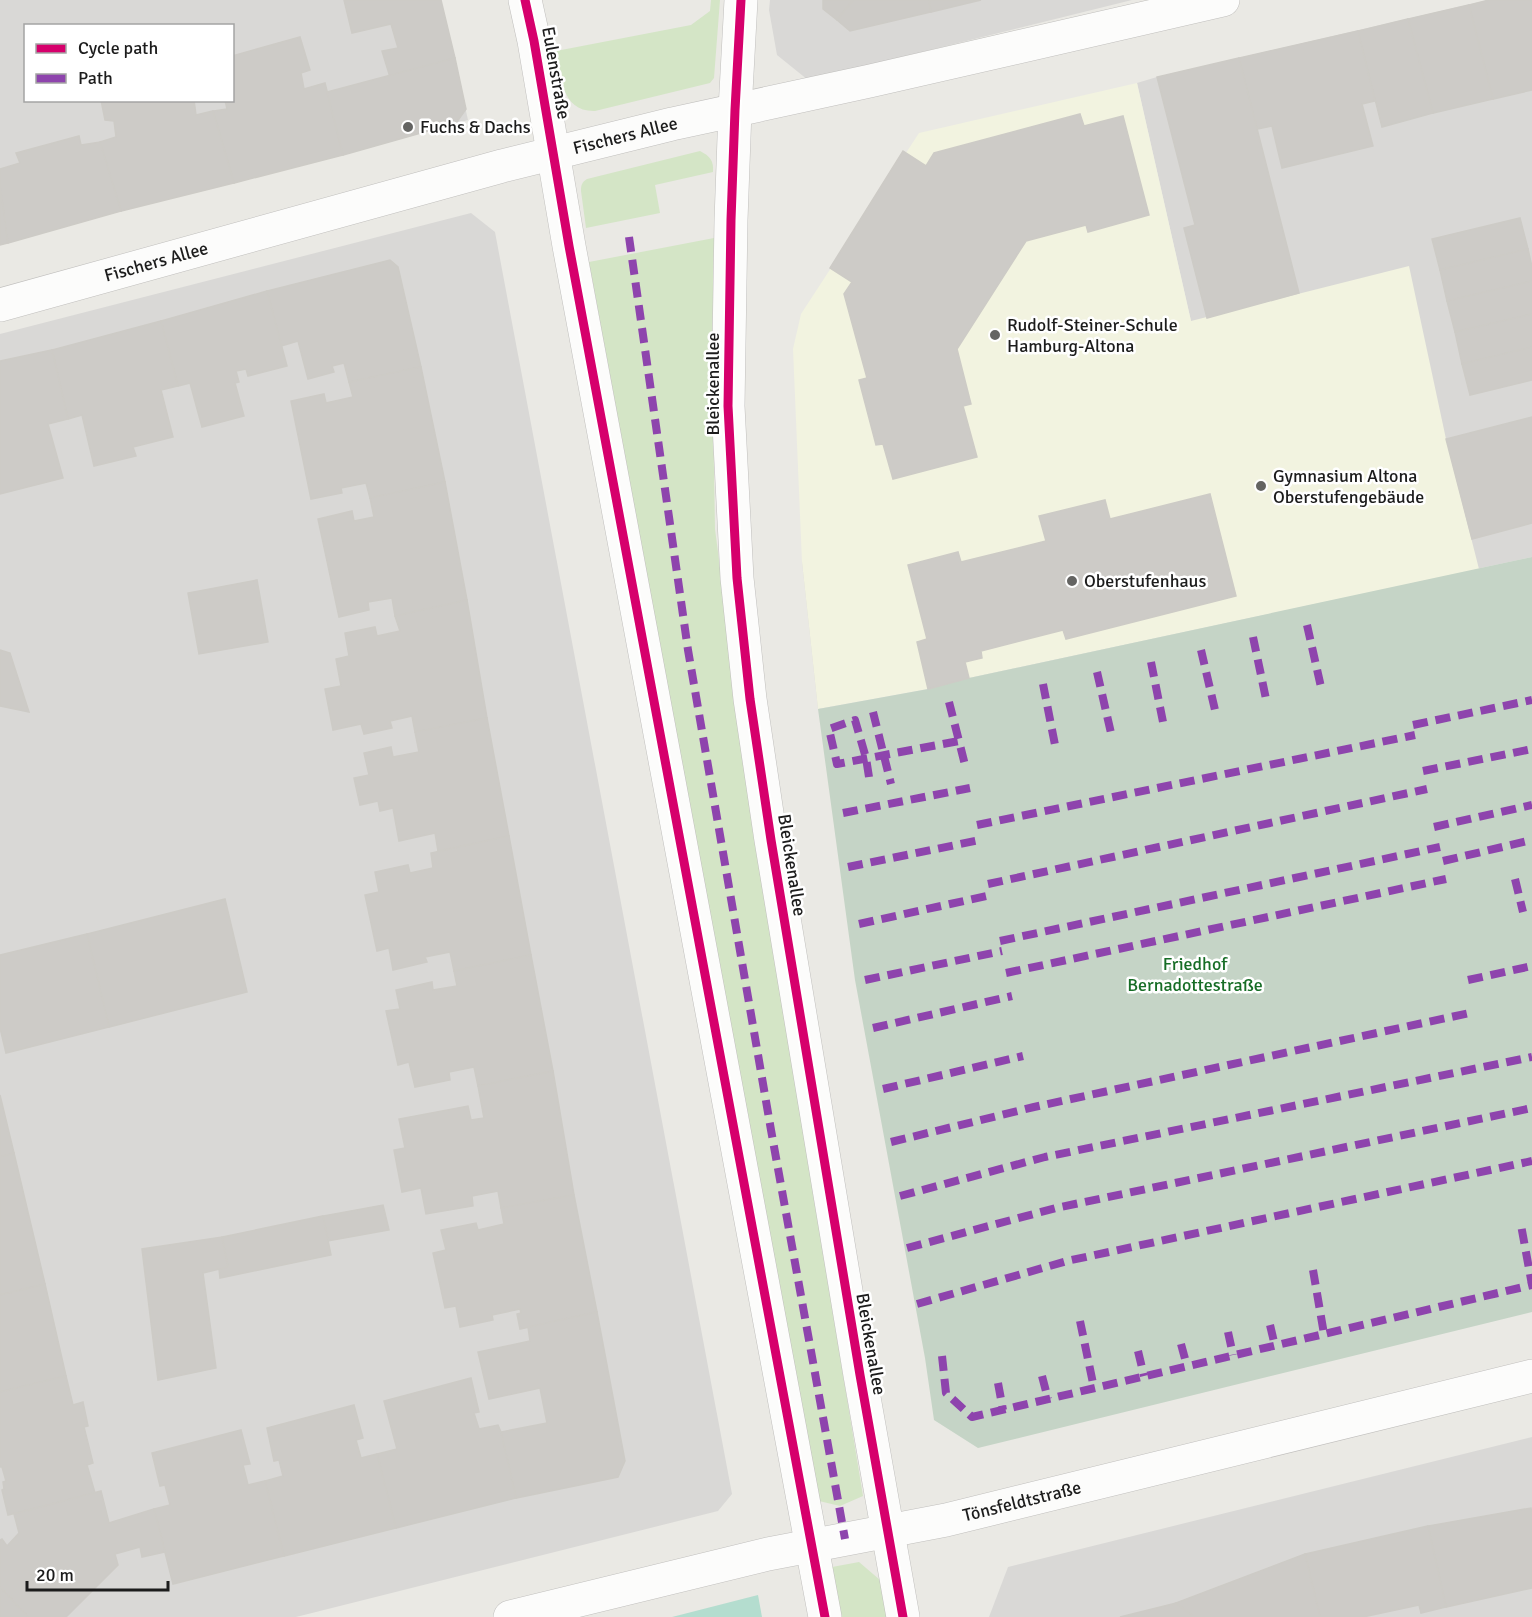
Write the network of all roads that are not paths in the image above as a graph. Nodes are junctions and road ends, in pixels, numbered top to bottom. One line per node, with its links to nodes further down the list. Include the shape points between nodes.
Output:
1 (525, 0): 5 (street, Eulenstraße)
2 (741, 0): 4 (street, Bleickenallee)
3 (1223, 0): 4 (street, Fischers Allee)
4 (735, 110): 5 (street, Fischers Allee); 8 (street, Bleickenallee, via 728,406 737,578 771,840)
5 (553, 153): 6 (street, Fischers Allee); 9 (street)
6 (0, 305)
7 (1532, 1376): 8 (street, Tönsfeldtstraße, via 946,1520)
8 (887, 1531): 9 (street, Tönsfeldtstraße); 12 (street, Bleickenallee)
9 (812, 1545): 10 (street, Tönsfeldtstraße); 11 (street)
10 (510, 1617)
11 (825, 1617)
12 (903, 1617)

